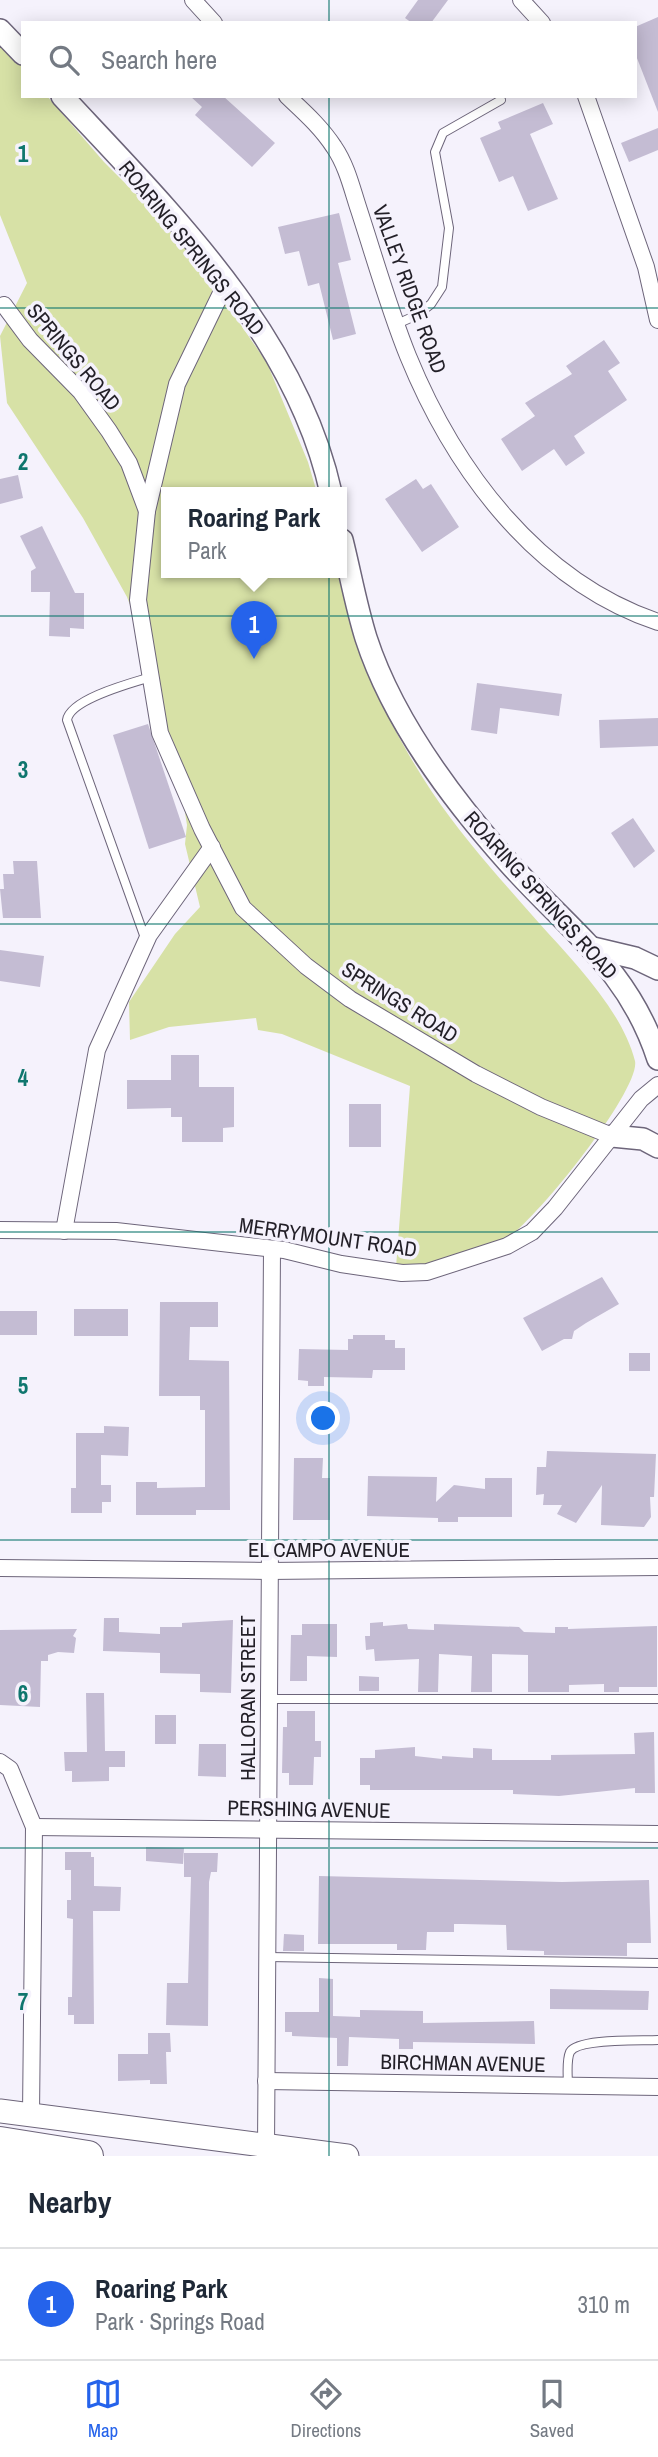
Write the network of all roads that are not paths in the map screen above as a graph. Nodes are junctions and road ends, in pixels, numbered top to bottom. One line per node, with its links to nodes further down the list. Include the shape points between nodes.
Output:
1 (193, 0): 3 (street)
2 (521, 0): 4 (street)
3 (212, 21)
4 (540, 21)
5 (0, 30): 6 (street)
6 (21, 52)
7 (64, 98): 11 (street, ROARING SPRINGS ROAD)
8 (289, 98): 14 (street, VALLEY RIDGE ROAD, via 318,126 343,163)
9 (587, 98): 13 (street, via 646,267)
10 (502, 100): 14 (lane, via 443,134 435,152 449,228 442,287 431,304)
11 (226, 283): 15 (street, ROARING SPRINGS ROAD, via 272,347 309,425); 16 (street, SPRINGS ROAD, via 177,384)
12 (2, 300): 16 (street, SPRINGS ROAD, via 30,340 81,392 109,431 129,463)
13 (658, 320)
14 (397, 324): 18 (street, VALLEY RIDGE ROAD, via 408,357 443,425 478,484 512,525 582,587)
15 (329, 487)
16 (147, 511): 19 (street, SPRINGS ROAD, via 138,600)
17 (347, 564): 22 (street, ROARING SPRINGS ROAD, via 366,640 439,777 509,864)
18 (658, 622)
19 (151, 677): 20 (street, SPRINGS ROAD, via 160,733); 21 (lane, via 73,708 67,720)
20 (212, 847): 21 (street); 26 (street, SPRINGS ROAD, via 243,908 350,999 476,1074)
21 (146, 941): 29 (street, via 97,1050)
22 (593, 948): 23 (street); 24 (street, ROARING SPRINGS ROAD, via 631,998)
23 (658, 969)
24 (658, 1059)
25 (658, 1085): 26 (street, MERRYMOUNT ROAD)
26 (612, 1136): 27 (street, via 643,1139); 30 (street, MERRYMOUNT ROAD, via 531,1232 461,1263 402,1273)
27 (658, 1147)
28 (0, 1230): 29 (street, MERRYMOUNT ROAD)
29 (64, 1231): 30 (street, MERRYMOUNT ROAD, via 116,1231)
30 (272, 1249): 33 (street, HALLORAN STREET)
31 (658, 1567): 33 (street, EL CAMPO AVENUE)
32 (0, 1568): 33 (street, EL CAMPO AVENUE)
33 (268, 1571): 34 (street, HALLORAN STREET)
34 (268, 1699): 35 (lane); 38 (street, HALLORAN STREET)
35 (658, 1699)
36 (0, 1762): 37 (street, via 19,1786)
37 (34, 1827): 38 (street, PERSHING AVENUE); 47 (street)
38 (267, 1830): 39 (street, PERSHING AVENUE); 40 (street, HALLORAN STREET)
39 (658, 1834)
40 (267, 1957): 41 (lane); 43 (street, HALLORAN STREET)
41 (658, 1963)
42 (658, 2040): 44 (lane, via 575,2047 569,2054)
43 (267, 2081): 44 (street, BIRCHMAN AVENUE); 49 (street, HALLORAN STREET)
44 (568, 2086): 45 (street, BIRCHMAN AVENUE)
45 (658, 2087)
46 (0, 2111): 47 (main road)
47 (32, 2113): 49 (main road)
48 (0, 2142): 50 (highway)
49 (266, 2148): 51 (main road)
50 (88, 2156)
51 (347, 2156)

